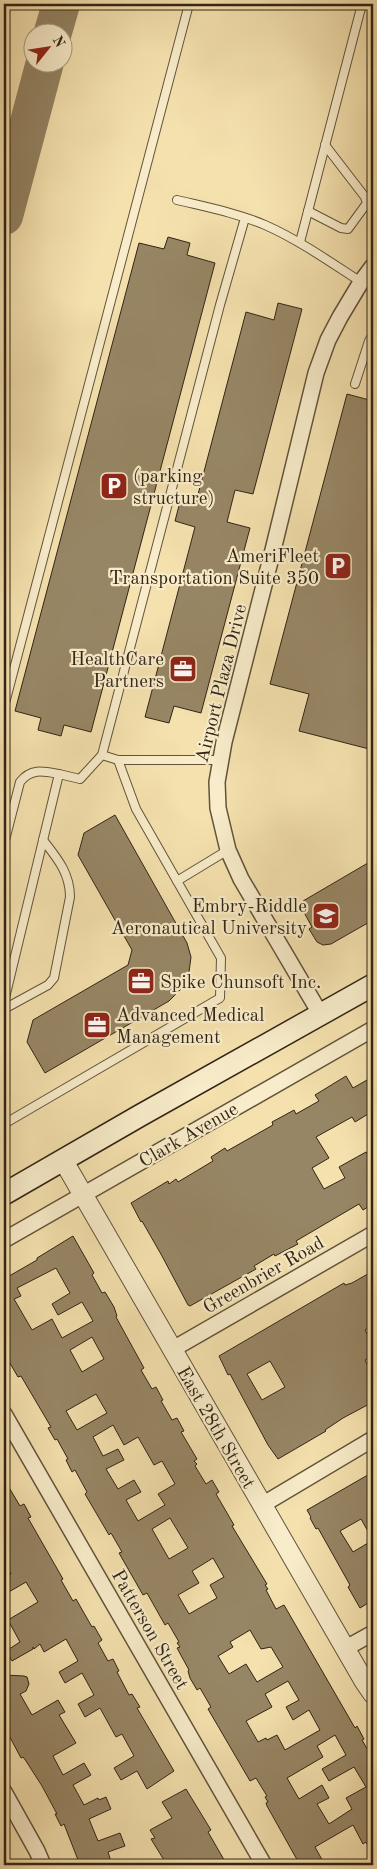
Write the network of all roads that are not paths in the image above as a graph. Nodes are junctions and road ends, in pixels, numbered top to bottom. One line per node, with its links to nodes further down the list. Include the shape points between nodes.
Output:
1 (189, 4): 12 (lane)
2 (362, 4): 3 (lane)
3 (325, 145): 5 (lane); 5 (lane, via 367,203 348,229)
4 (177, 200): 6 (lane)
5 (308, 211): 7 (lane)
6 (245, 218): 7 (lane); 13 (lane)
7 (300, 242): 9 (lane)
8 (373, 266): 9 (street, Airport Plaza Drive)
9 (361, 282): 15 (street, Airport Plaza Drive, via 328,340 316,374)
10 (373, 334): 11 (lane)
11 (355, 384)
12 (4, 707)
13 (102, 755): 14 (lane); 16 (lane, via 80,779)
14 (118, 760): 15 (lane); 20 (lane, via 136,809)
15 (220, 760): 19 (street, Airport Plaza Drive, via 218,808)
16 (59, 774): 17 (lane); 18 (lane, via 26,774 20,782)
17 (43, 840): 22 (lane); 23 (lane, via 60,862 70,883 54,978 48,985)
18 (4, 844)
19 (228, 850): 20 (lane); 24 (street, Airport Plaza Drive)
20 (177, 881): 26 (lane, via 220,958 220,998)
21 (373, 985): 24 (main road, Clark Avenue)
22 (4, 1002)
23 (4, 1009)
24 (320, 1016): 27 (main road, Clark Avenue)
25 (373, 1029): 29 (street, Clark Avenue)
26 (4, 1124)
27 (63, 1160): 28 (main road, Clark Avenue); 29 (street, East 28th Street)
28 (4, 1194)
29 (84, 1194): 31 (street, Clark Avenue); 32 (street, East 28th Street)
30 (373, 1234): 32 (street, Greenbrier Road)
31 (4, 1240)
32 (172, 1349): 35 (street, East 28th Street)
33 (4, 1414): 41 (street, Patterson Street)
34 (373, 1439): 35 (street)
35 (262, 1504): 37 (street, East 28th Street)
36 (373, 1633): 37 (street)
37 (346, 1648): 38 (street, East 28th Street)
38 (373, 1694)
39 (4, 1792): 40 (street)
40 (43, 1865)
41 (264, 1865)

